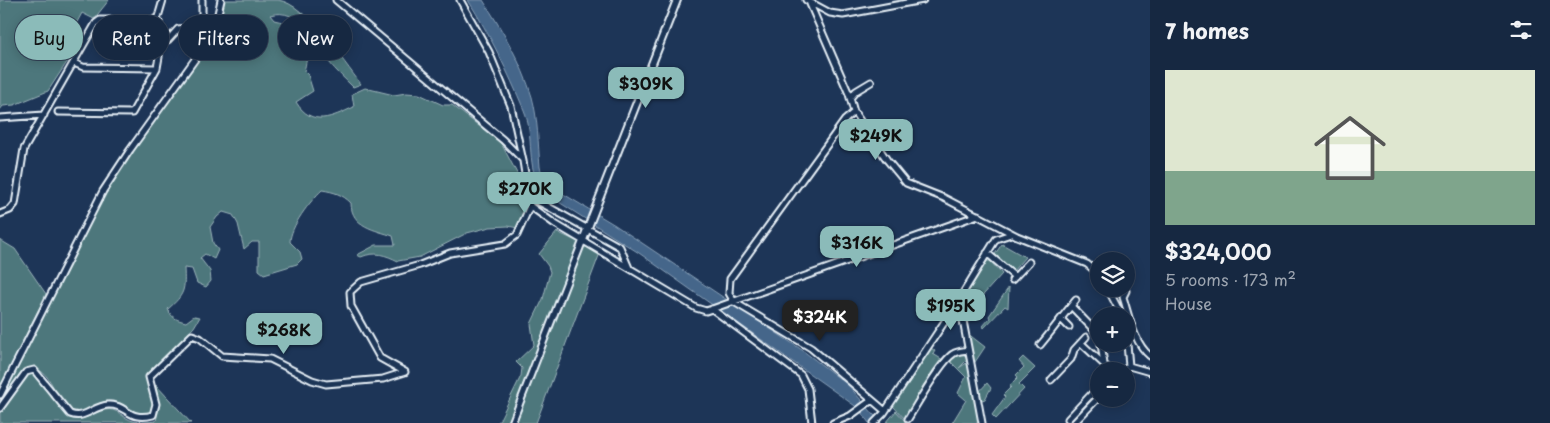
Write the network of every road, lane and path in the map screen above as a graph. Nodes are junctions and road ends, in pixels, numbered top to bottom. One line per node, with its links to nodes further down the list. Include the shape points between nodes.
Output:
1 (163, 0): 10 (street)
2 (202, 0): 13 (street, via 202,26 178,29)
3 (221, 0): 53 (street, via 208,41 103,192)
4 (336, 0): 23 (street, via 503,140)
5 (460, 0): 23 (street, via 489,52 511,106)
6 (677, 0): 28 (street)
7 (923, 0): 9 (street, via 844,15)
8 (808, 2): 9 (street); 11 (street)
9 (827, 11): 11 (street, via 821,13)
10 (157, 15)
11 (817, 20): 18 (street)
12 (93, 29): 15 (street)
13 (169, 39)
14 (158, 60): 16 (street)
15 (74, 64): 16 (street, via 83,67); 21 (street)
16 (157, 68): 19 (street, via 132,113)
17 (871, 82): 18 (street)
18 (850, 98): 20 (street)
19 (58, 112)
20 (854, 112): 27 (street, via 906,183); 37 (street, via 730,279)
21 (44, 115): 22 (street); 26 (street, via 24,149 15,204)
22 (0, 118)
23 (523, 161): 24 (street)
24 (527, 194): 25 (street); 28 (street)
25 (530, 206): 30 (street); 57 (street, via 517,235 505,244 450,254 366,280 350,292 351,306 380,358 405,372 395,377 319,383 270,360 222,356 192,335 149,376 156,404 153,415 134,417 111,405 75,416 34,370 26,372)
26 (0, 214)
27 (978, 215): 29 (street); 37 (street)
28 (589, 227): 30 (street); 34 (street, via 620,247)
29 (1012, 233): 31 (street, via 996,239); 33 (street)
30 (583, 240): 34 (street); 61 (street)
31 (987, 253): 32 (street, via 1013,278); 38 (street)
32 (1028, 262)
33 (1090, 266)
34 (629, 268): 40 (street, via 696,308)
35 (1124, 297): 48 (street, via 1141,347)
36 (1076, 300): 39 (street)
37 (732, 302): 40 (street); 55 (street, via 811,348)
38 (955, 306): 47 (street, via 962,315); 58 (street)
39 (1071, 306): 41 (street, via 1063,313); 42 (street)
40 (714, 309): 62 (street, via 801,375 808,389)
41 (1062, 320): 43 (street); 46 (street)
42 (1090, 326)
43 (1069, 327)
44 (1086, 337): 45 (street)
45 (1081, 343): 49 (street); 52 (street)
46 (1040, 345)
47 (968, 350): 59 (street, via 949,357); 65 (street)
48 (1150, 356)
49 (1102, 362)
50 (1135, 368): 51 (street)
51 (1150, 372)
52 (1051, 380)
53 (0, 395)
54 (1090, 396): 60 (street)
55 (872, 400): 58 (street); 63 (street)
56 (1090, 406): 66 (street)
57 (0, 408)
58 (883, 414): 64 (street)
59 (908, 419)
60 (1068, 419)
61 (512, 423)
62 (812, 423)
63 (833, 423)
64 (874, 423)
65 (982, 423)
66 (1074, 423)

